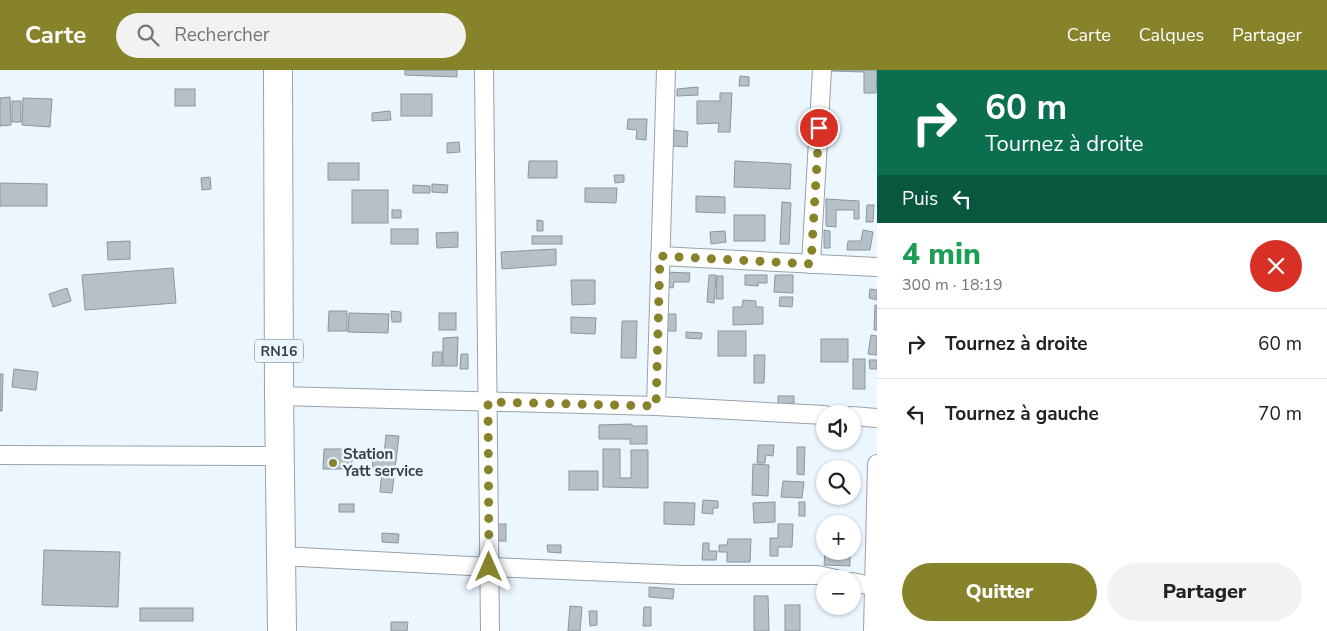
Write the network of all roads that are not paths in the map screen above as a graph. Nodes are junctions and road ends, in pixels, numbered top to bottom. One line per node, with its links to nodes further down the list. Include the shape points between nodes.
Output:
1 (278, 70): 8 (main road, RN16)
2 (484, 70): 9 (street)
3 (666, 70): 5 (street)
4 (822, 70): 6 (street)
5 (660, 256): 6 (street); 10 (street)
6 (811, 264): 7 (street)
7 (877, 267)
8 (279, 396): 9 (street); 15 (main road, RN16)
9 (488, 402): 10 (street); 18 (street)
10 (656, 406): 11 (street)
11 (816, 415)
12 (861, 417): 13 (street)
13 (877, 418)
14 (0, 455): 15 (street)
15 (280, 456): 17 (main road, RN16)
16 (877, 464): 21 (street)
17 (281, 556): 18 (street); 22 (main road, RN16)
18 (489, 567): 19 (street, via 682,575); 23 (street)
19 (816, 575)
20 (861, 584): 21 (street)
21 (873, 586): 24 (street)
22 (282, 631)
23 (490, 631)
24 (873, 631)

